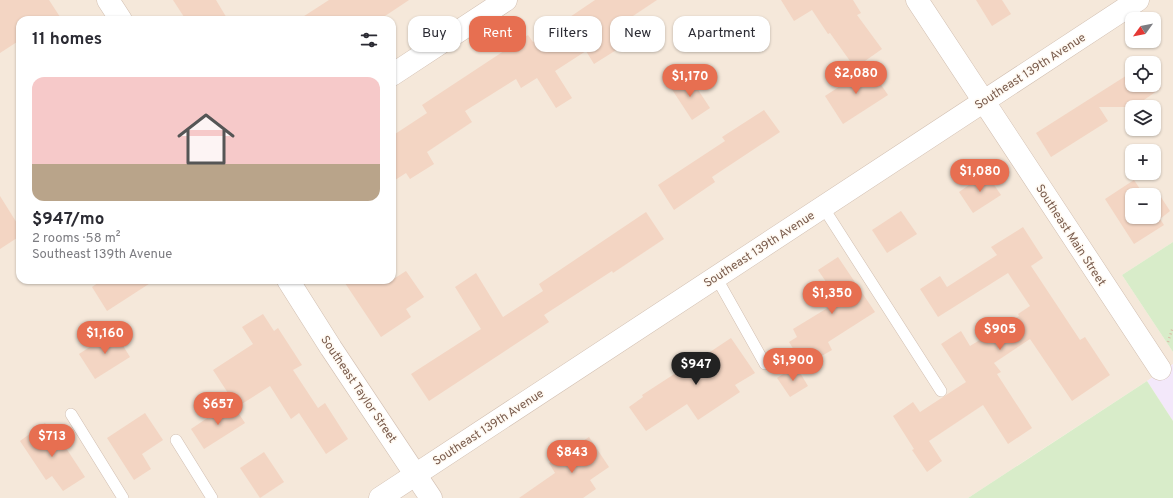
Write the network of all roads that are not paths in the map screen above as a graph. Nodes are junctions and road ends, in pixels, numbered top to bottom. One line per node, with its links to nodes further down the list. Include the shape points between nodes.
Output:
1 (108, 0): 5 (street)
2 (506, 0): 6 (street)
3 (917, 0): 7 (street, Southeast Main Street)
4 (1138, 0): 7 (street, Southeast 139th Avenue)
5 (118, 16)
6 (396, 72)
7 (983, 102): 8 (street, Southeast 139th Avenue); 12 (street, Southeast Main Street)
8 (823, 207): 9 (street, Southeast 139th Avenue); 13 (lane)
9 (716, 277): 11 (lane); 16 (street, Southeast 139th Avenue)
10 (291, 284): 16 (street, Southeast Taylor Street)
11 (766, 364)
12 (1160, 369)
13 (941, 391)
14 (71, 414): 17 (lane)
15 (176, 440): 18 (lane)
16 (416, 475): 19 (street, Southeast 139th Avenue); 20 (street, Southeast Taylor Street)
17 (123, 498)
18 (212, 498)
19 (380, 498)
20 (431, 498)

